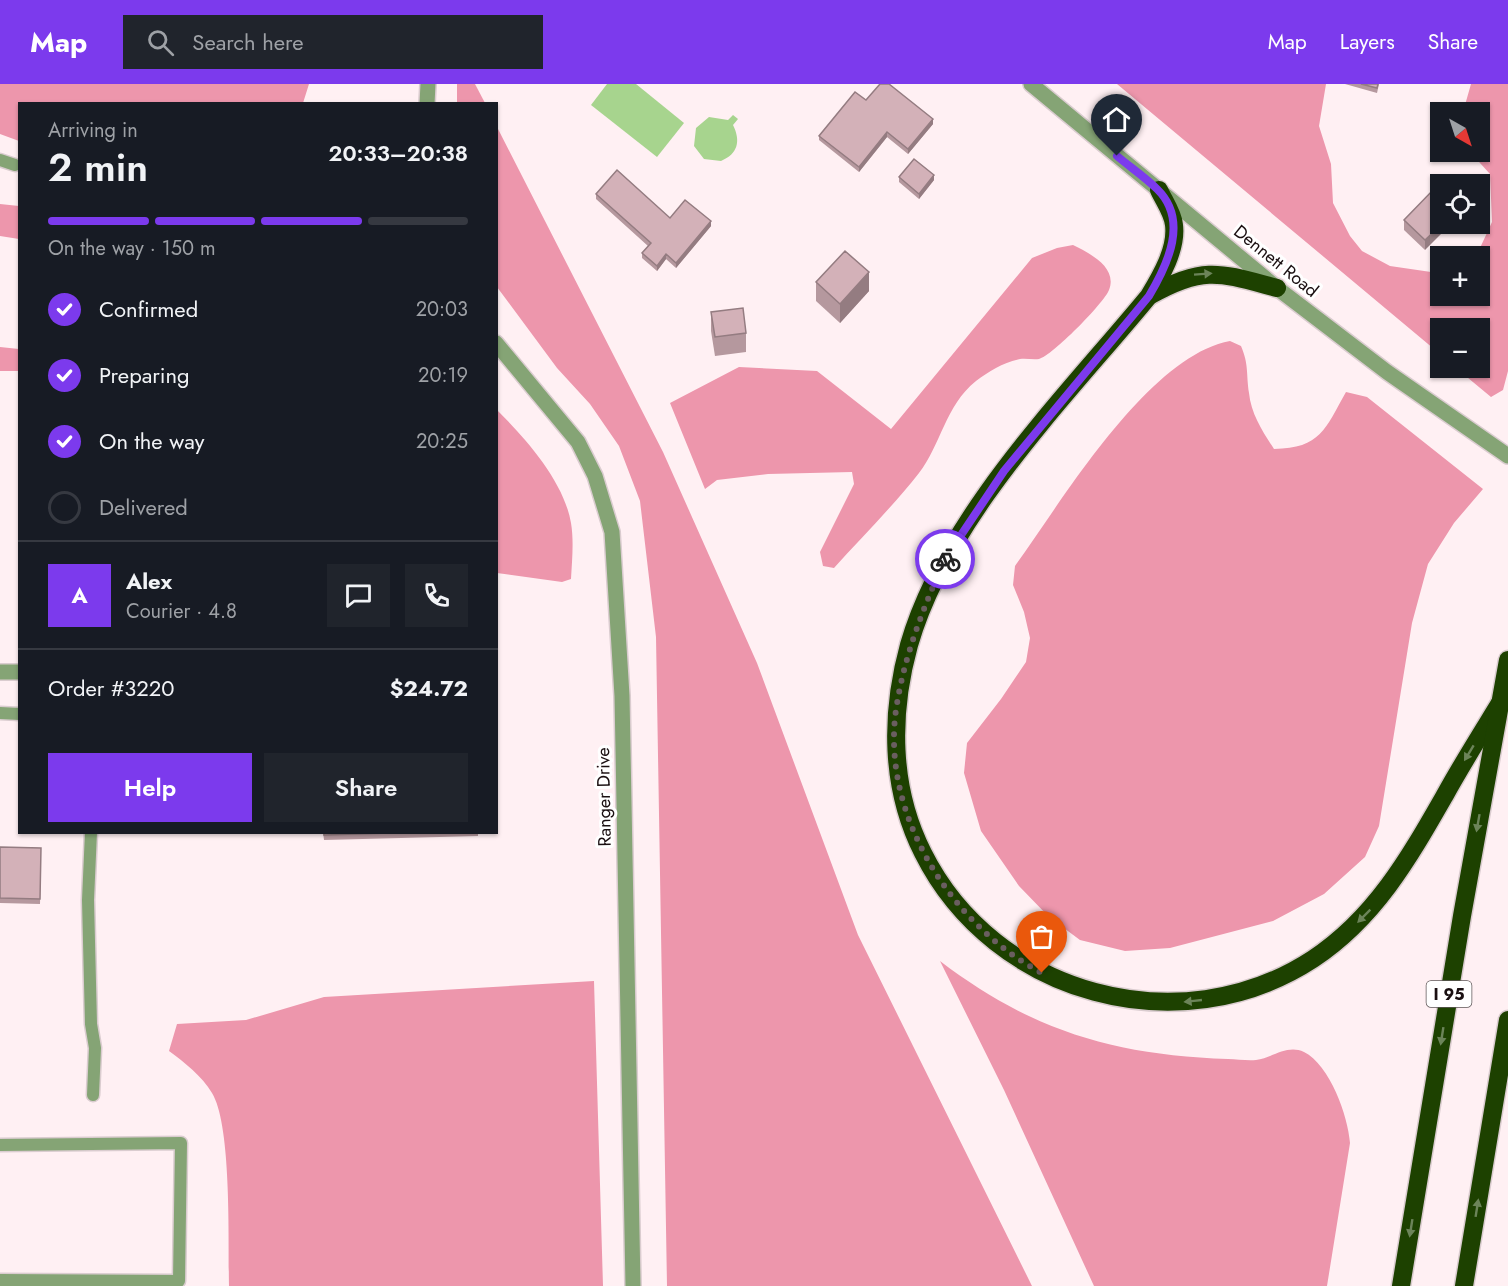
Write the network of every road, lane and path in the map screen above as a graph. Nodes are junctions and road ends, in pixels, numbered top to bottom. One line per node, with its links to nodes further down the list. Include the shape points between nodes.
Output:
1 (428, 84): 3 (street)
2 (1031, 84): 6 (street, Dennett Road)
3 (427, 102)
4 (0, 160): 5 (lane)
5 (15, 165)
6 (1159, 190): 7 (street, Dennett Road); 8 (highway, via 1170,212 1174,236 1161,276)
7 (1277, 288): 8 (highway, one-way to 7, via 1193,275 1239,277); 10 (street, Dennett Road, via 1387,372)
8 (1149, 296): 14 (highway, one-way to 8, via 1405,863 1376,904 1347,933 1312,959 1257,986 1214,999 1174,1002 1135,1001 1090,992 1025,964 992,940 964,912 923,853 900,783 896,712 910,642 947,556 1004,471)
9 (498, 345): 22 (street, Ranger Drive, via 578,442 595,476 612,532 622,696)
10 (1508, 456)
11 (1508, 660): 14 (highway, I 95)
12 (0, 672): 13 (street)
13 (18, 672)
14 (1500, 703): 23 (highway, I 95, one-way to 23)
15 (0, 712): 16 (lane)
16 (18, 714)
17 (91, 834): 19 (lane, via 88,900 95,1047)
18 (1508, 1020): 24 (highway, one-way to 18)
19 (93, 1095)
20 (0, 1145): 21 (lane, via 181,1143 179,1281)
21 (0, 1280)
22 (633, 1286)
23 (1401, 1286)
24 (1464, 1286)

